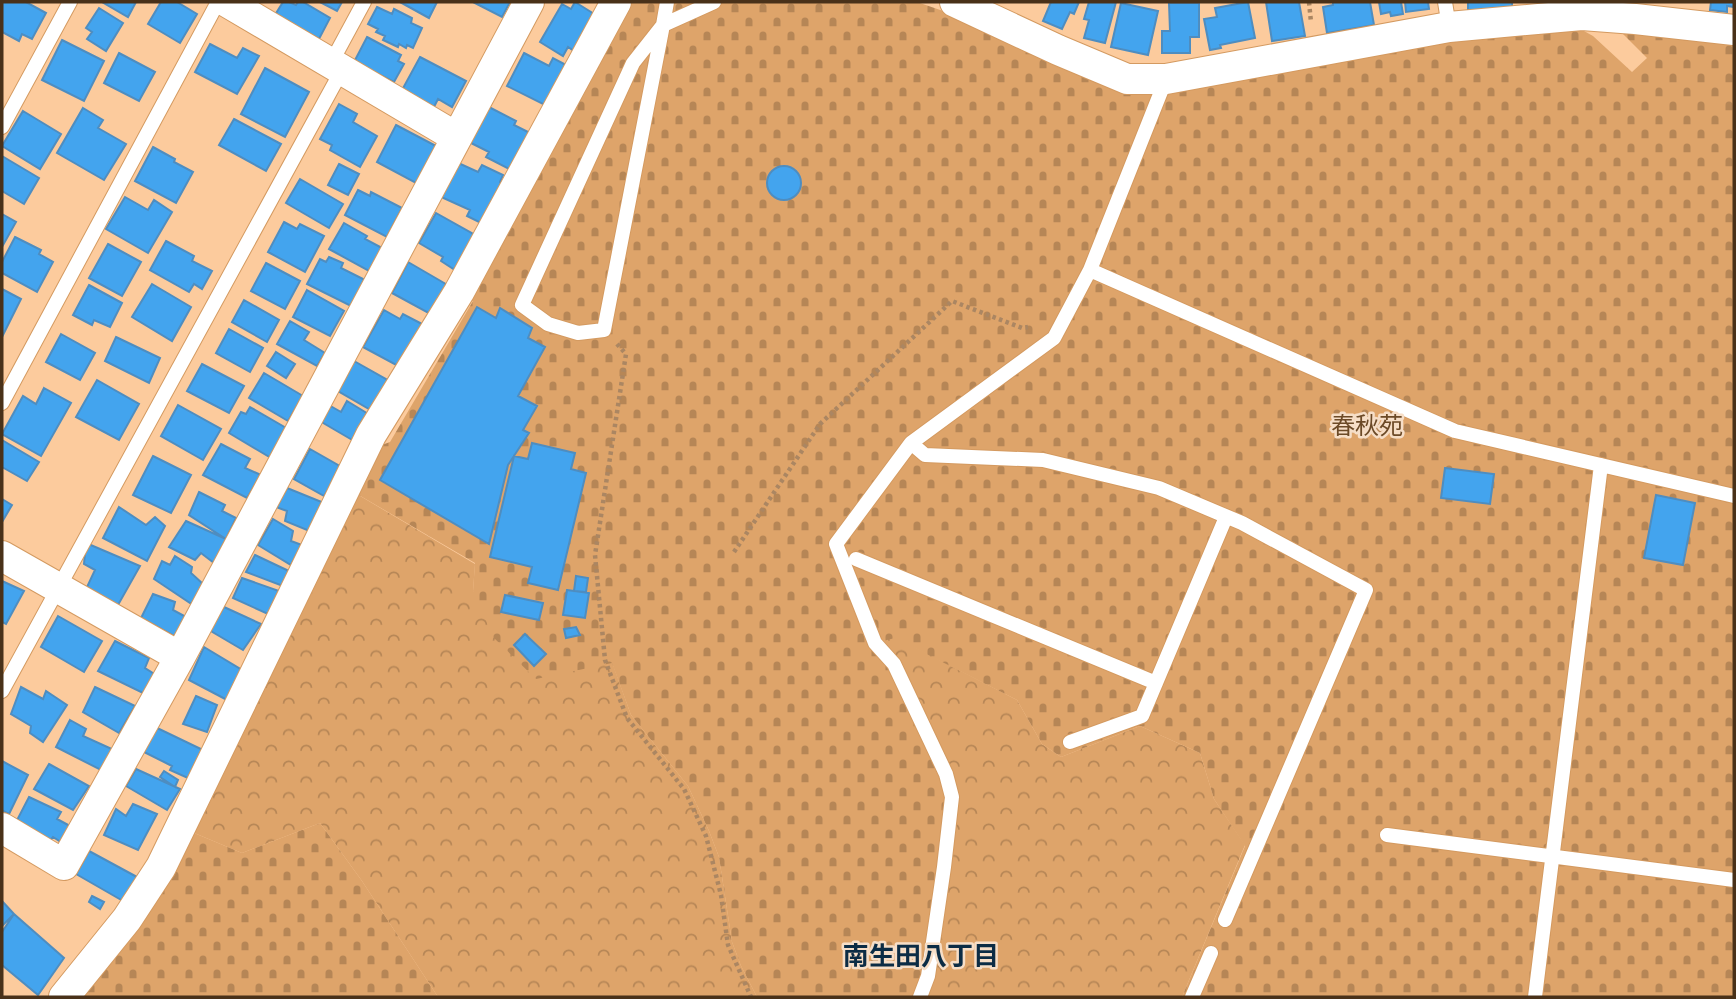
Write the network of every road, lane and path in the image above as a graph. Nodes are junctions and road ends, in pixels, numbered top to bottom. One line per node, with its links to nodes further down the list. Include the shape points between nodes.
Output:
1 (70, 2): 15 (lane)
2 (218, 2): 20 (lane)
3 (227, 2): 13 (street)
4 (364, 2): 13 (lane)
5 (529, 2): 16 (street)
6 (616, 2): 39 (street, via 459,292 371,435 161,867 127,919)
7 (667, 2): 11 (lane)
8 (714, 2): 11 (lane)
9 (954, 2): 14 (street, via 1127,79)
10 (1447, 14): 12 (street, via 1582,15); 14 (street)
11 (663, 25): 19 (lane); 19 (lane, via 633,63 522,305 548,324 578,333)
12 (1734, 30)
13 (337, 67): 16 (street); 28 (lane)
14 (1166, 79): 17 (lane)
15 (2, 127)
16 (456, 137): 29 (street)
17 (1090, 270): 18 (lane); 22 (lane, via 1455,431)
18 (1060, 324): 21 (lane, via 1054,338); 25 (path, via 1022,328 952,301 820,424)
19 (604, 330): 40 (path, via 626,354 595,555 605,660 627,718 684,789 706,836 728,945)
20 (2, 403)
21 (911, 443): 24 (lane, via 925,455 1043,460 1159,488); 41 (lane, via 836,544 875,643 894,664 946,774 952,797 928,976)
22 (1601, 465): 23 (lane); 35 (lane)
23 (1734, 495)
24 (1226, 517): 30 (lane); 37 (lane, via 1366,590)
25 (734, 552)
26 (2, 556): 28 (street)
27 (856, 559): 30 (lane)
28 (59, 588): 29 (street); 31 (lane)
29 (180, 657): 33 (street, via 64,865)
30 (1156, 683): 32 (lane, via 1142,716)
31 (2, 691)
32 (1070, 742)
33 (2, 828)
34 (1387, 835): 35 (lane)
35 (1553, 856): 36 (lane); 43 (lane)
36 (1734, 880)
37 (1225, 920)
38 (1211, 953): 42 (lane)
39 (64, 997)
40 (751, 997)
41 (920, 997)
42 (1192, 997)
43 (1535, 997)

